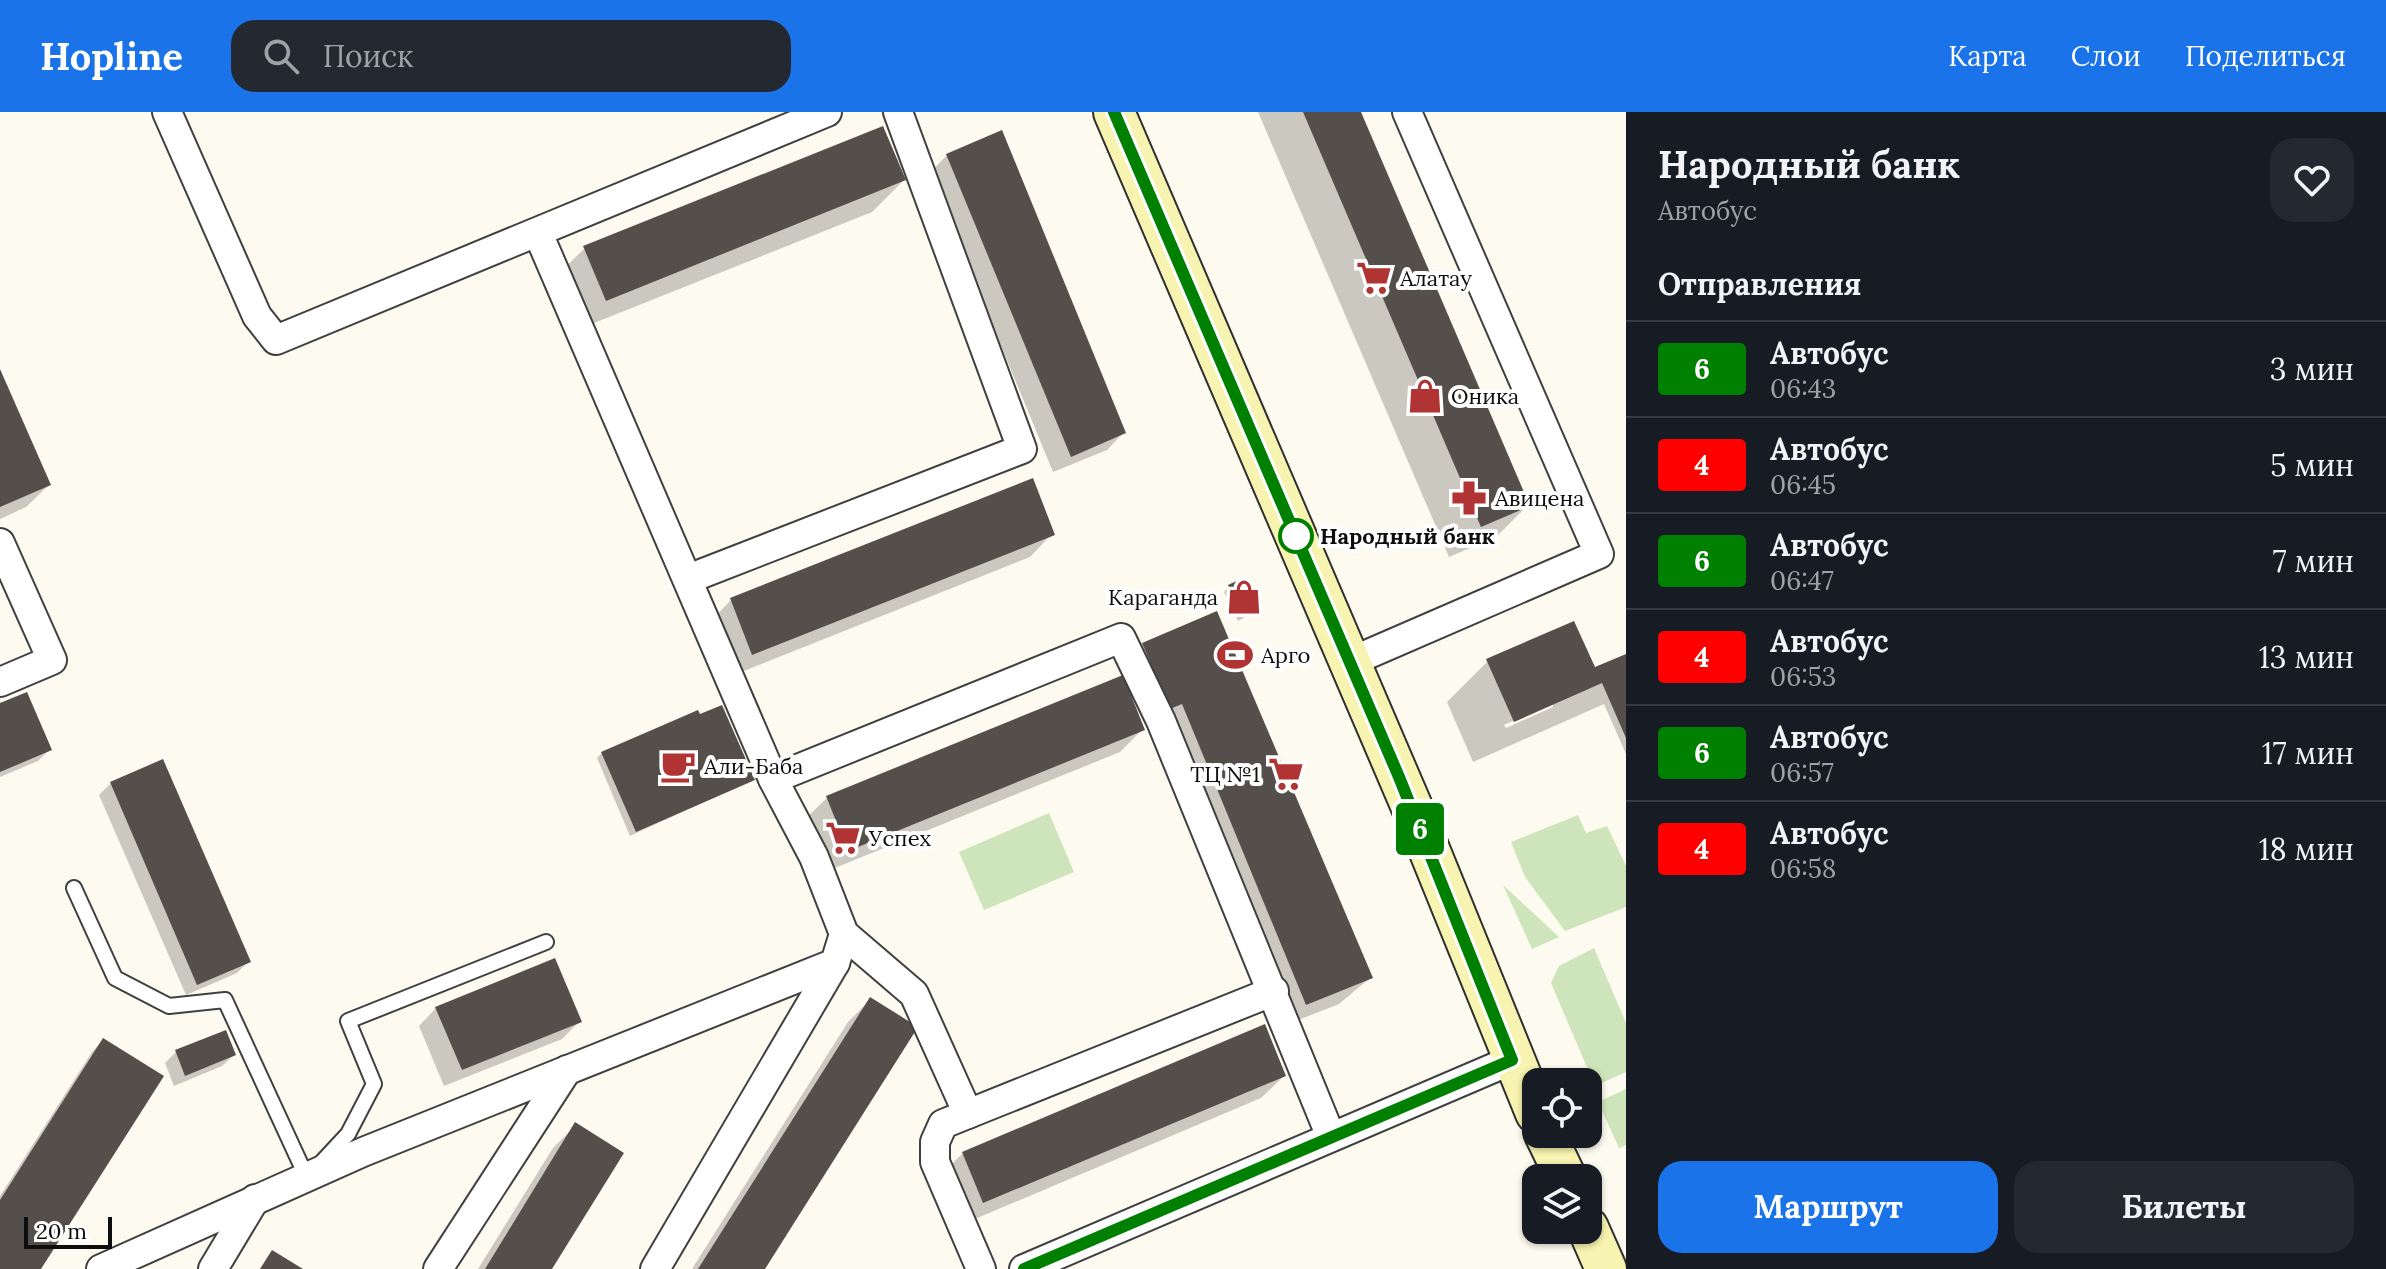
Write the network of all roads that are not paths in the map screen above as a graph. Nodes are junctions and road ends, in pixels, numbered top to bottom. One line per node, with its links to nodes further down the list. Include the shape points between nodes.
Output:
1 (167, 112): 6 (street, via 257,316 276,340)
2 (827, 112): 6 (street)
3 (898, 112): 9 (street, via 1022,449)
4 (1114, 112): 10 (street)
5 (1407, 112): 8 (street)
6 (538, 233): 9 (street)
7 (0, 543): 11 (street, via 52,660)
8 (1613, 551): 10 (street)
9 (688, 579): 12 (street)
10 (1350, 662): 18 (street)
11 (0, 682)
12 (773, 779): 14 (street, via 814,857); 17 (street, via 1121,638)
13 (74, 888): 23 (lane, via 115,978 169,1006 225,1000)
14 (844, 934): 16 (street); 21 (street, via 914,994)
15 (546, 942): 23 (lane, via 348,1021 374,1084 348,1134)
16 (835, 963): 19 (street); 29 (street)
17 (1274, 991): 21 (street); 22 (street)
18 (1512, 1060): 20 (street); 22 (street)
19 (567, 1070): 23 (street); 28 (street)
20 (1522, 1082)
21 (968, 1114): 30 (street, via 943,1124 935,1142 935,1162)
22 (1331, 1137): 31 (street)
23 (306, 1180): 24 (street)
24 (255, 1199): 26 (street); 27 (street)
25 (1595, 1244): 32 (street)
26 (101, 1269)
27 (213, 1269)
28 (438, 1269)
29 (655, 1269)
30 (981, 1269)
31 (1024, 1269)
32 (1606, 1269)

